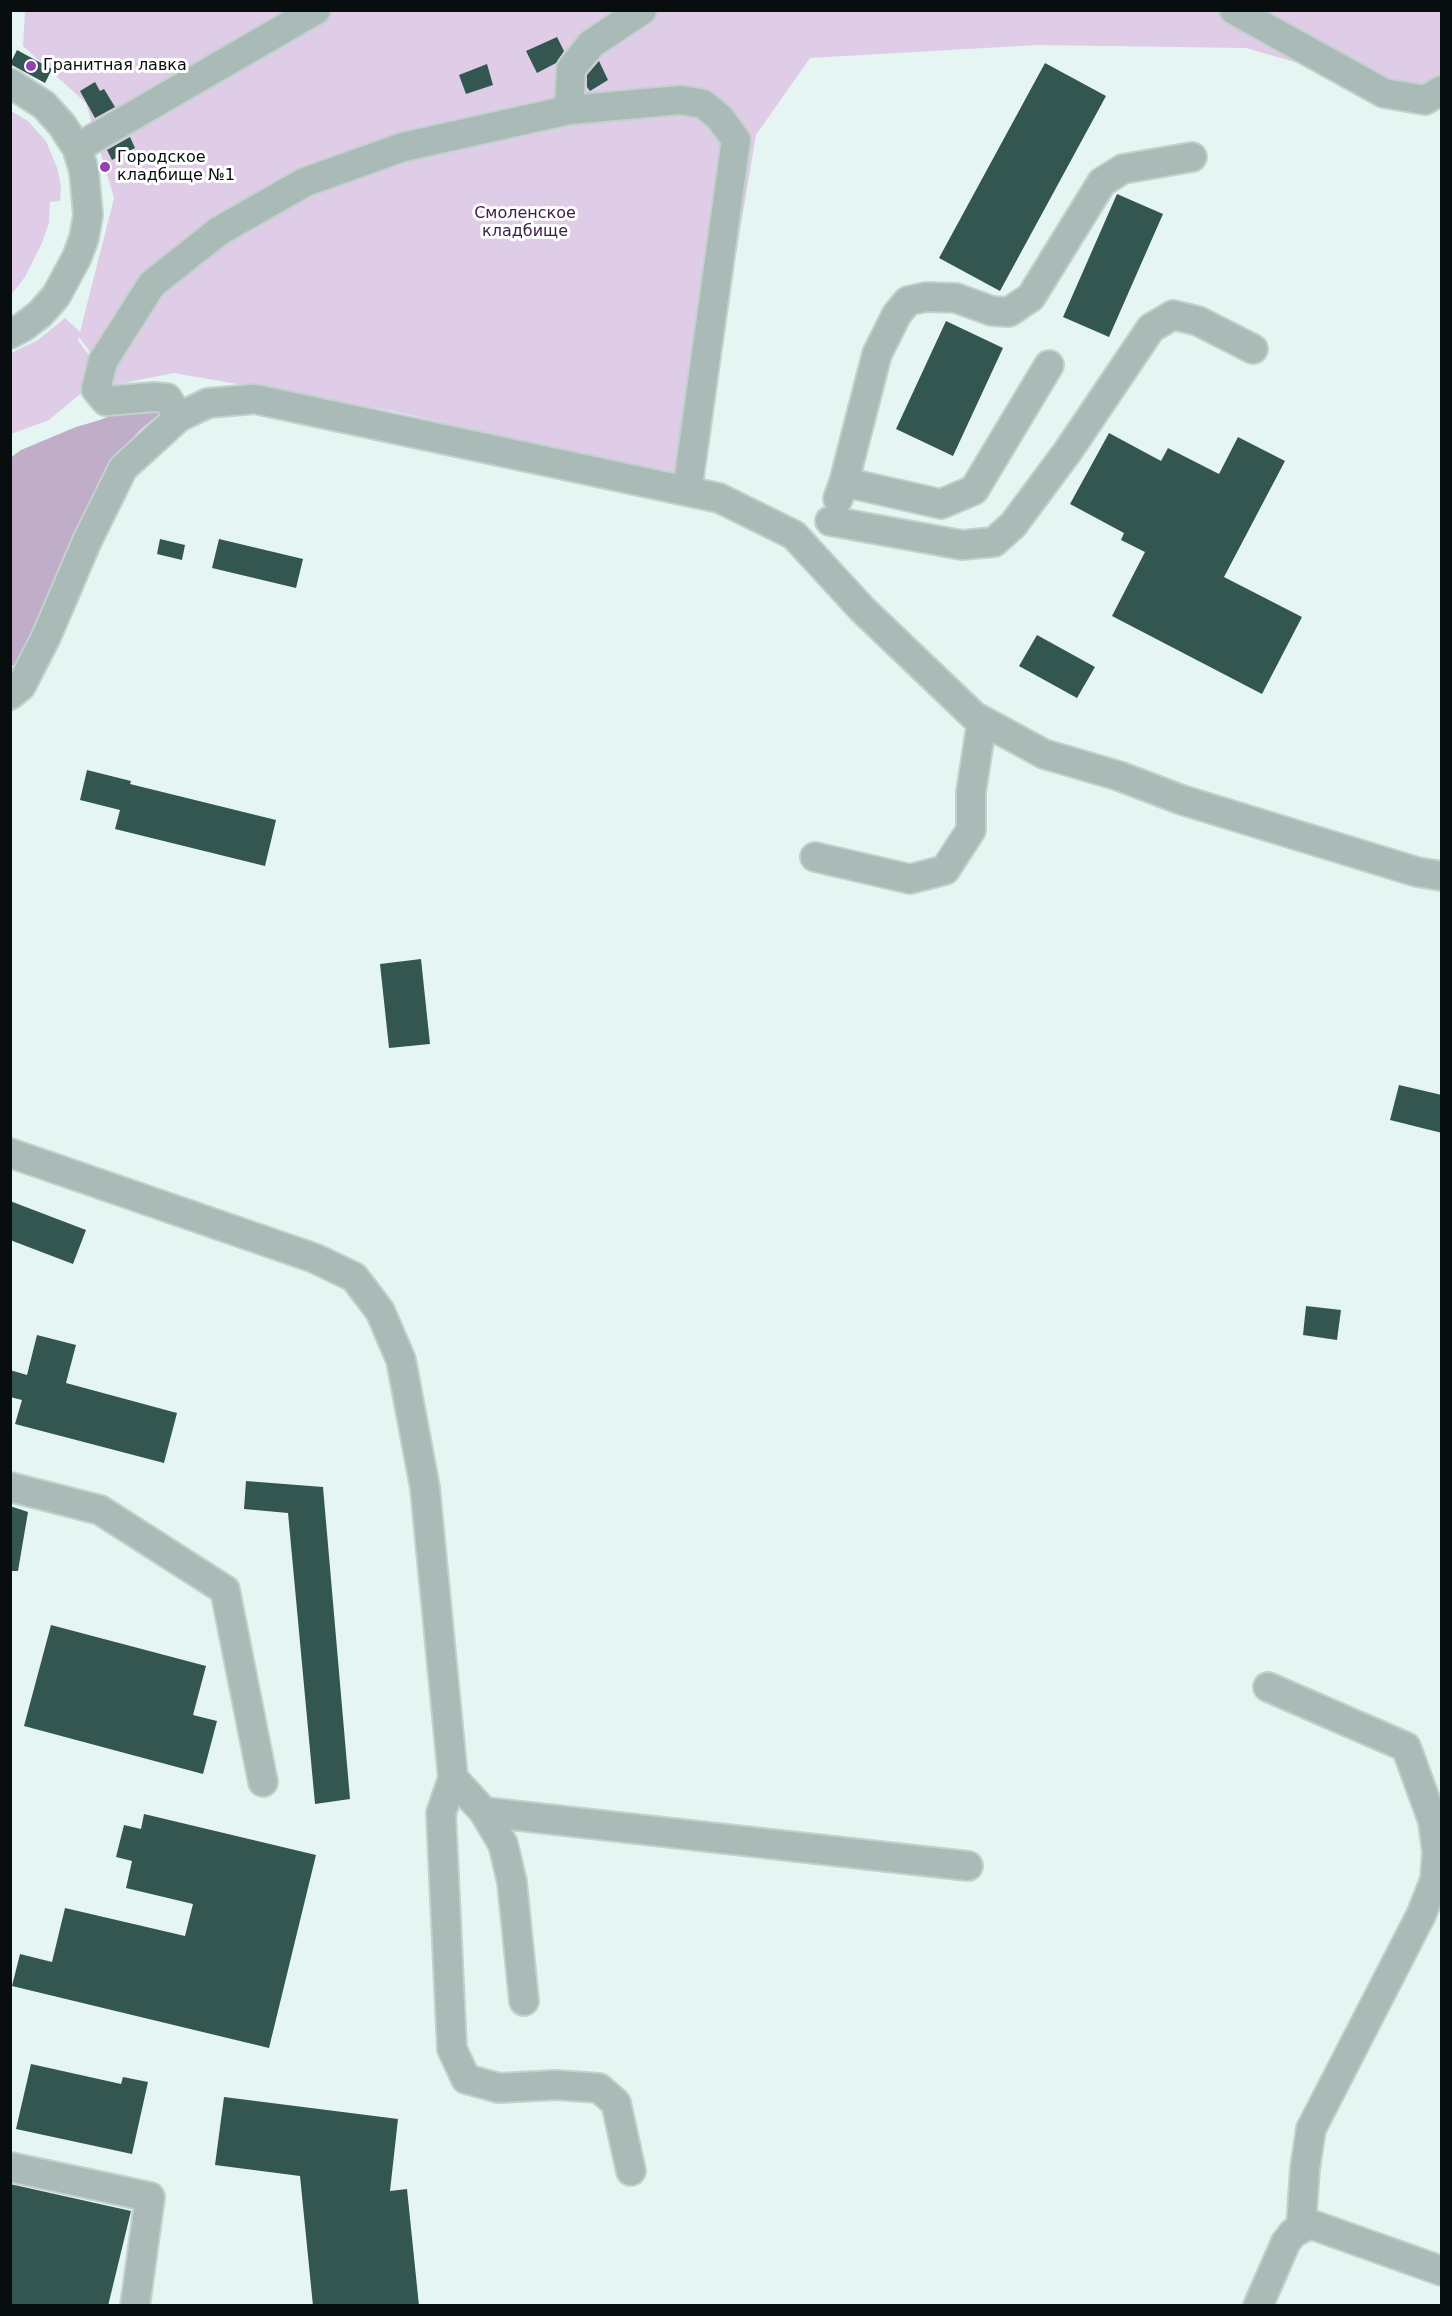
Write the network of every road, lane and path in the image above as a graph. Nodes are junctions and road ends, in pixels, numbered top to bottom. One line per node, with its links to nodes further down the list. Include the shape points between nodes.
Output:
1 (316, 10): 7 (street)
2 (642, 10): 6 (street, via 591,44 571,69)
3 (1234, 10): 5 (street, via 1384,93 1425,100)
4 (10, 83): 7 (street, via 45,105)
5 (1442, 90)
6 (569, 110): 12 (street, via 403,147 305,182 219,231 152,284 103,361 96,389 106,401 167,398); 14 (street, via 681,100 703,104 720,118 735,140)
7 (77, 148): 9 (street, via 84,171 88,215 78,257 56,296 40,314)
8 (1192, 157): 13 (street, via 1123,169 1102,182 1031,297 1010,312 992,311 956,298 908,301 876,354)
9 (10, 334)
10 (1253, 349): 15 (street, via 1198,321 1173,315 1151,328 1068,451 1013,525 994,542 963,545)
11 (1049, 365): 13 (street, via 974,490 941,504)
12 (179, 417): 14 (street, via 208,403 255,399); 17 (street, via 123,468 46,636 21,686)
13 (844, 482): 15 (street)
14 (687, 491): 16 (street, via 719,498)
15 (830, 521): 16 (street)
16 (794, 535): 18 (street, via 862,609)
17 (10, 695)
18 (982, 721): 19 (street, via 971,792 971,830 945,870 910,879); 20 (street, via 1044,754 1338,848)
19 (815, 857)
20 (1442, 876)
21 (10, 1154): 24 (street, via 314,1258 354,1276 380,1311 400,1360 425,1488)
22 (10, 1487): 25 (street, via 100,1510 225,1590)
23 (1268, 1687): 31 (street, via 1406,1747 1433,1821 1437,1852 1435,1880 1421,1915 1311,2129)
24 (453, 1778): 26 (street); 30 (street, via 441,1813 453,2049 466,2079 499,2088 599,2088 616,2103)
25 (263, 1782)
26 (484, 1812): 27 (street); 28 (street, via 503,1844 512,1882)
27 (968, 1866)
28 (524, 2001)
29 (10, 2167): 33 (street, via 150,2198)
30 (631, 2171)
31 (1301, 2227): 32 (street, via 1310,2224); 34 (street, via 1286,2242)
32 (1442, 2271)
33 (135, 2306)
34 (1258, 2306)

